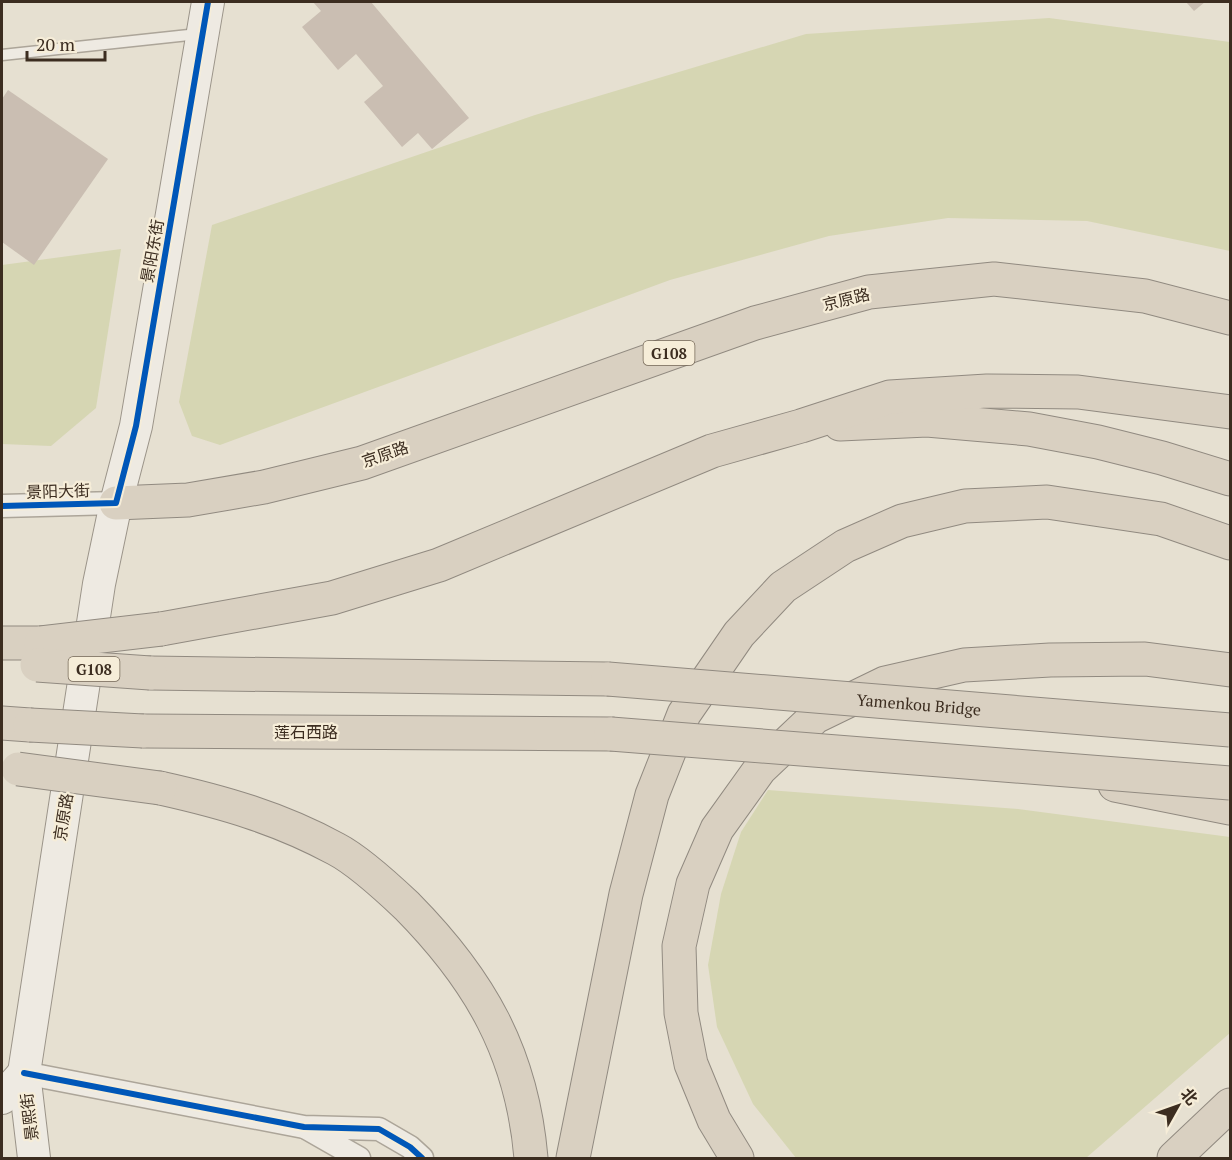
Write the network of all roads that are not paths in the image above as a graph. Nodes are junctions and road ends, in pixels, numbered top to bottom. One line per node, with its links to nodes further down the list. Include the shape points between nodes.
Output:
1 (208, 2): 2 (street, 景阳东街)
2 (202, 33): 3 (lane); 8 (street, 景阳东街, via 136,426)
3 (2, 55)
4 (1230, 318): 8 (highway, 京原路 / G108, via 1145,296 994,279 869,292 755,322 362,463 264,487 188,500)
5 (1230, 412): 6 (highway, via 1078,392 987,391 890,397)
6 (801, 426): 7 (highway, via 927,420 1029,429 1098,442); 12 (highway, bridge, via 712,451 439,565 332,598)
7 (1230, 479)
8 (116, 503): 9 (street, 景阳大街); 21 (street, 京原路)
9 (2, 506)
10 (1230, 543): 29 (highway, via 1161,519 1047,502 965,506 902,521 845,546 783,587 739,633 684,714 652,795 626,894)
11 (2, 643): 12 (highway)
12 (39, 654): 13 (highway, G108); 16 (highway, Yamenkou Bridge / G108, bridge, via 150,673 608,678)
13 (2, 660)
14 (1230, 670): 30 (highway, via 1145,659 964,666 885,683 814,717 760,769 717,829 693,884 679,946 681,1013 691,1064 714,1120)
15 (16, 724): 17 (highway, 莲石西路, bridge, via 143,731 611,734)
16 (1230, 730)
17 (1019, 767): 19 (highway, bridge); 20 (highway, bridge)
18 (10, 768): 28 (highway, bridge, via 160,788 224,803 283,823 339,850 390,889 464,971 496,1023 519,1085)
19 (1230, 783)
20 (1230, 808)
21 (13, 1071): 22 (street, 景熙街); 24 (street); 25 (street, 景熙街)
22 (2, 1098)
23 (1230, 1105): 31 (highway)
24 (304, 1127): 26 (street); 27 (street, via 379,1130)
25 (34, 1158)
26 (359, 1158)
27 (422, 1158)
28 (531, 1158)
29 (573, 1158)
30 (737, 1158)
31 (1174, 1158)

